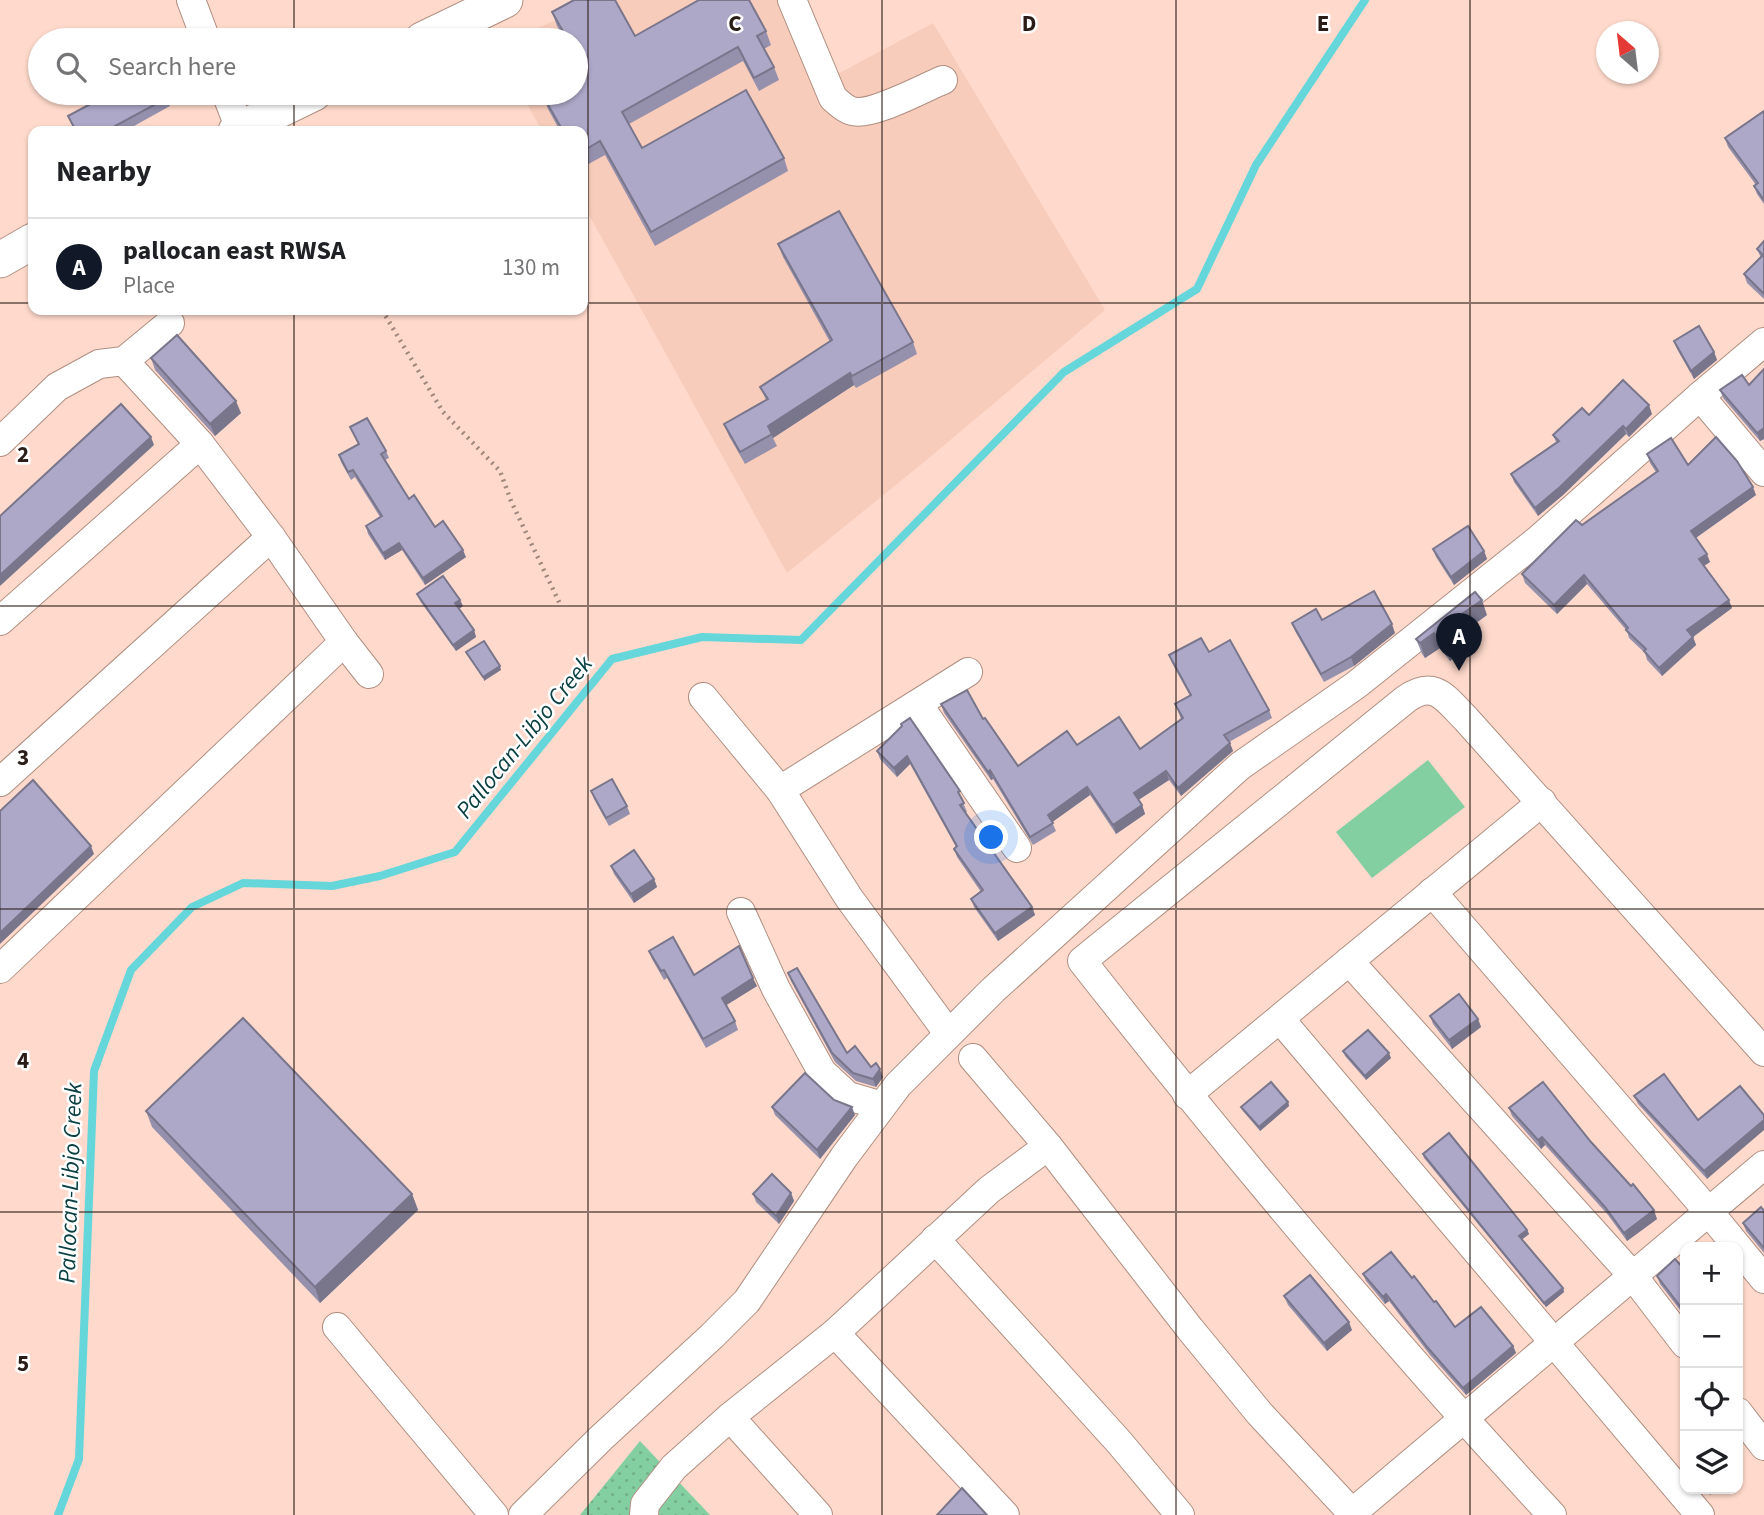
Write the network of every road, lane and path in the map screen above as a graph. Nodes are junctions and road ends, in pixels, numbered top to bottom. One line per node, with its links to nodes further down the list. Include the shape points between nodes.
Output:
1 (191, 0): 4 (street)
2 (505, 0): 5 (main road)
3 (792, 0): 6 (street, via 833,98 843,107 867,112)
4 (202, 28)
5 (447, 28)
6 (943, 80)
7 (230, 105): 9 (street)
8 (289, 105): 10 (main road)
9 (237, 126)
10 (246, 126)
11 (28, 245): 12 (main road)
12 (0, 260)
13 (385, 315): 22 (path, via 443,412 500,471)
14 (170, 323): 16 (street)
15 (1764, 342): 17 (street)
16 (124, 361): 18 (street, via 99,364 57,387); 19 (street)
17 (1700, 396): 20 (street); 38 (street, via 1539,540 1356,685 1240,766)
18 (0, 442)
19 (200, 444): 21 (street); 23 (street)
20 (1764, 472)
21 (271, 537): 24 (street); 29 (street)
22 (560, 604)
23 (0, 621)
24 (344, 642): 26 (street); 36 (street)
25 (968, 672): 28 (street)
26 (369, 674)
27 (703, 698): 30 (street)
28 (918, 704): 30 (street); 32 (street)
29 (0, 782)
30 (779, 790): 38 (street, via 849,898)
31 (1542, 802): 33 (street); 39 (street); 41 (street, via 1447,699 1435,690 1417,691 1082,961)
32 (1017, 848)
33 (1432, 892): 35 (street); 45 (street)
34 (741, 912): 42 (street, via 776,989 822,1072 848,1096)
35 (1349, 961): 37 (street); 47 (street)
36 (0, 969)
37 (1280, 1019): 41 (street); 52 (street)
38 (948, 1034): 42 (street)
39 (1764, 1052)
40 (973, 1058): 43 (street)
41 (1187, 1096): 55 (street)
42 (882, 1106): 59 (street, via 747,1301)
43 (1048, 1146): 46 (street); 57 (street, via 1260,1414)
44 (1764, 1165): 45 (street)
45 (1709, 1212): 47 (street); 48 (street)
46 (935, 1239): 50 (street); 63 (street)
47 (1633, 1276): 51 (street); 52 (street)
48 (1764, 1279)
49 (337, 1327): 58 (street)
50 (835, 1333): 53 (street); 62 (street)
51 (1680, 1337)
52 (1554, 1342): 55 (street); 65 (street)
53 (730, 1417): 60 (street, via 674,1467 645,1504); 61 (street)
54 (1743, 1419): 56 (street)
55 (1463, 1420): 57 (street); 64 (street)
56 (1764, 1446)
57 (1353, 1514)
58 (494, 1515)
59 (523, 1515)
60 (644, 1515)
61 (818, 1515)
62 (1005, 1515)
63 (1180, 1515)
64 (1552, 1515)
65 (1700, 1515)

